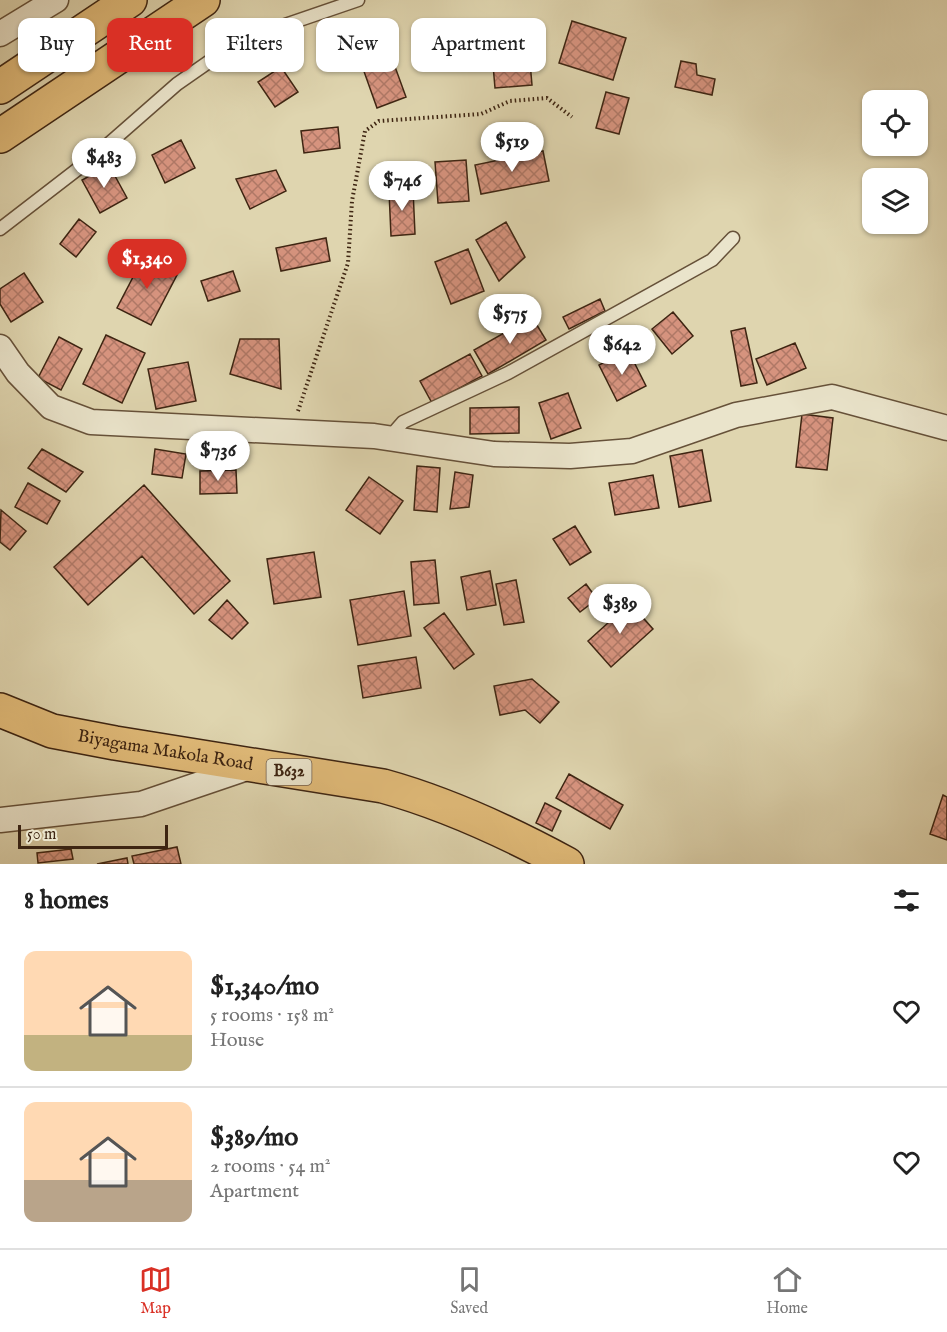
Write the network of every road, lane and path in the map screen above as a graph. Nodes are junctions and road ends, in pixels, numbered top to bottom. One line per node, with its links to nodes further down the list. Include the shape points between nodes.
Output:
1 (56, 0): 5 (street)
2 (130, 0): 6 (main road)
3 (203, 0): 8 (main road)
4 (358, 0): 9 (lane, via 250,37 210,61)
5 (0, 34)
6 (0, 87)
7 (572, 117): 12 (path, via 547,98 510,101 481,114 379,121 365,130 352,201 348,264)
8 (0, 136)
9 (0, 229)
10 (733, 238): 14 (lane, via 712,260 508,373 403,422)
11 (0, 347): 14 (street, via 18,373 51,407 91,422)
12 (298, 412)
13 (947, 428): 14 (street, via 832,397 736,415 632,451 570,456 494,454)
14 (389, 438)
15 (0, 710): 16 (main road, Biyagama Makola Road / B632, via 52,730)
16 (250, 767): 17 (street, via 141,804); 18 (main road, Biyagama Makola Road / B632, via 337,777 424,797)
17 (0, 820)
18 (567, 864)

